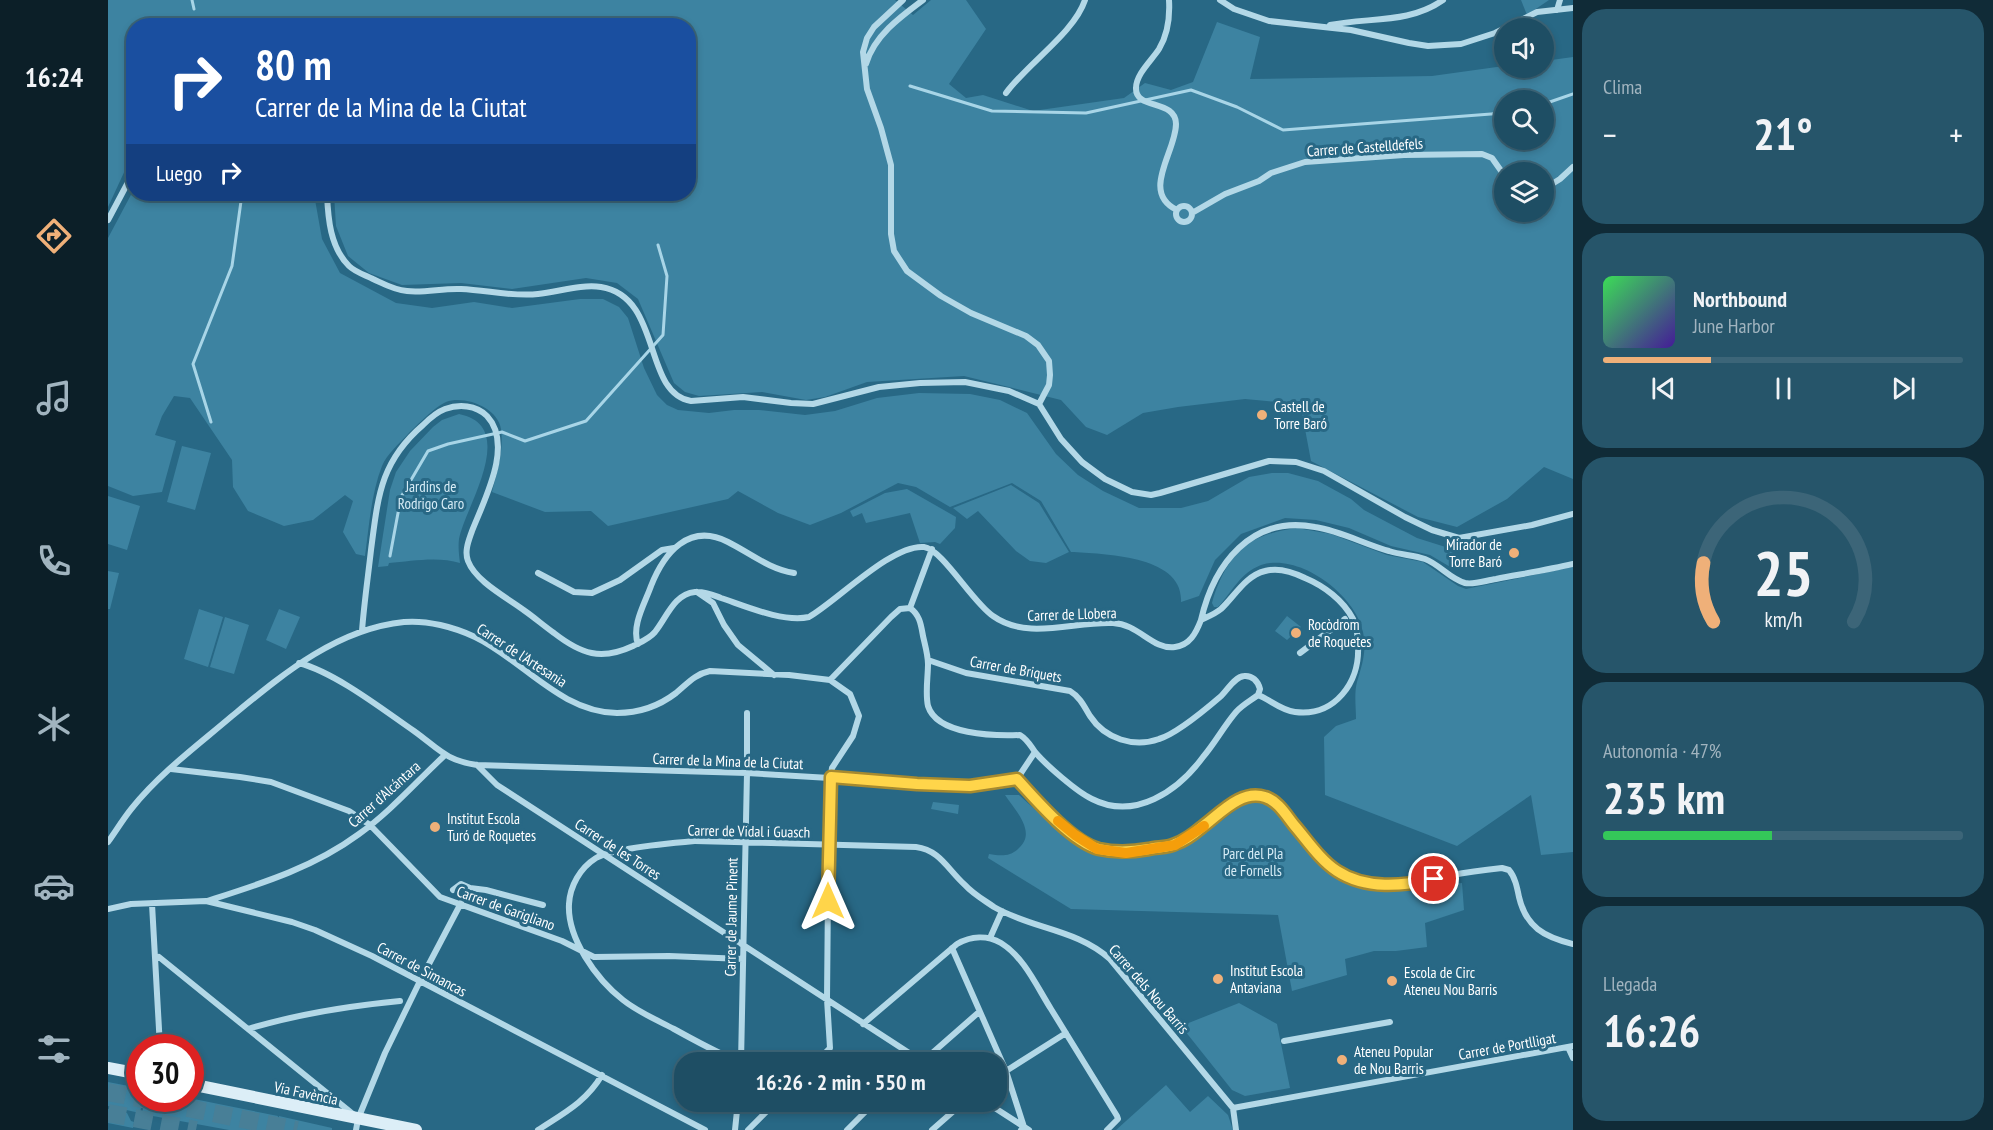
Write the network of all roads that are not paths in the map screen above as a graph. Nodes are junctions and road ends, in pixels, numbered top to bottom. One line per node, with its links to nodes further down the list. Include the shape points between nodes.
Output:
1 (903, 0): 11 (street, via 870,32 863,52)
2 (923, 0): 11 (street, via 883,34 869,52)
3 (1085, 0): 12 (street, via 1070,26)
4 (1169, 0): 18 (street, via 1165,37 1136,88 1141,99 1176,117 1174,142 1159,184 1160,194)
5 (1220, 0): 10 (street, via 1269,21)
6 (1443, 0): 10 (street, via 1400,18)
7 (1560, 0): 9 (street)
8 (1573, 8): 9 (street)
9 (1557, 10): 10 (street, via 1538,12 1483,38 1443,46 1410,44)
10 (1324, 26)
11 (866, 65): 21 (street, via 867,88 891,165 891,234 898,258 907,271 941,296 1038,345 1049,361 1050,375)
12 (1006, 93)
13 (1495, 162): 19 (street, Carrer de Castelldefels, via 1474,153 1305,162 1271,173)
14 (1573, 167): 15 (street)
15 (1554, 184)
16 (126, 186): 20 (street)
17 (327, 201): 21 (street, via 328,222 343,258 357,272 396,289 460,289 517,295 593,287 616,292 634,307 665,383 674,395 690,402 743,397 813,404 879,387 965,382 1009,391)
18 (1176, 210): 19 (street, via 1185,206); 19 (street, via 1181,222 1190,221)
19 (1192, 213)
20 (108, 220)
21 (1039, 404): 22 (street, via 1061,439 1082,462 1132,492 1151,495 1175,490 1269,460 1312,466 1405,517 1459,538)
22 (1573, 514)
23 (674, 548): 26 (street, via 662,550 620,580 592,593 574,592); 27 (street, via 693,538 717,537 769,566); 35 (street, via 661,563 643,607 636,630)
24 (932, 549): 28 (street, via 907,549 801,619); 30 (street); 33 (street, Carrer de Llobera, via 980,605 1012,626 1028,629 1121,623 1169,648 1189,642)
25 (1573, 564): 29 (street, via 1467,583 1423,558 1389,551 1323,528 1289,526 1263,532 1239,546 1220,570)
26 (538, 573)
27 (794, 573)
28 (696, 591): 35 (street, via 677,600 654,634); 39 (street, via 713,603 738,645)
29 (1206, 601): 31 (street); 33 (street)
30 (910, 608): 37 (street, via 919,616); 40 (street, via 900,609 891,617)
31 (1218, 612): 33 (street); 41 (street, via 1255,574 1277,569 1300,575 1328,591 1354,621 1358,666 1349,687 1332,704 1296,712)
32 (1345, 619): 36 (street)
33 (1201, 620)
34 (362, 631): 35 (street, via 377,501 388,470 413,434 441,410 455,405 471,407 486,415 498,433 494,472 467,545 468,562 478,577 573,645 608,655); 38 (street, Carrer de l'Artesania); 39 (street, Carrer de l'Artesania, via 417,622 460,631 484,642 570,700 607,712 637,711 657,704 703,673)
35 (638, 644)
36 (1300, 653)
37 (928, 660): 41 (street, Carrer de Briquets, via 966,673 1070,691 1105,731 1133,743 1157,741 1170,734 1243,676 1257,681); 43 (street, via 927,696 933,716 959,730 1020,735 1029,740)
38 (299, 663): 44 (street, Carrer de les Torres, via 316,668 381,708); 47 (street, Carrer de l'Artesania)
39 (775, 675): 40 (street, Carrer de l'Artesania)
40 (830, 680): 49 (street, via 850,694 859,716 854,736 832,768)
41 (1258, 695): 43 (street, via 1232,717 1191,772 1157,798 1139,805 1122,807 1092,799)
42 (747, 713): 45 (street)
43 (1035, 752): 50 (street)
44 (444, 756): 46 (street, Carrer de les Torres); 51 (street, Carrer d'Alcántara)
45 (747, 763)
46 (477, 765): 48 (street, Carrer de la Mina de la Ciutat); 55 (street, Carrer de les Torres, via 497,785)
47 (171, 769): 51 (street, Carrer de Garigliano, via 271,782 349,811); 52 (street, Carrer de l'Artesania, via 132,808)
48 (747, 773): 49 (street, Carrer de la Mina de la Ciutat); 53 (street, Carrer de Jaume Pinent)
49 (831, 777): 50 (street, Carrer de la Mina de la Ciutat, via 970,786); 54 (street)
50 (1017, 779): 64 (street, via 1075,835 1097,849 1126,853 1175,845 1250,795 1264,797 1276,804 1337,871 1361,882 1414,883 1509,870 1523,912 1536,930)
51 (370, 825): 57 (street, Carrer d'Alcántara, via 302,867); 58 (street, Carrer de Garigliano, via 440,897)
52 (108, 842)
53 (744, 843): 54 (street, Carrer de Vidal i Guasch); 55 (street, Carrer de Vidal i Guasch, via 695,841); 65 (street, Carrer de Jaume Pinent)
54 (829, 844): 62 (street, Carrer de Vidal i Guasch, via 929,849 974,894); 71 (street)
55 (604, 855): 65 (street, Carrer de les Torres); 67 (street, Carrer de Vidal i Guasch, via 576,878 570,897 572,933)
56 (453, 890): 60 (street, via 461,884 469,891 486,890)
57 (206, 901): 59 (street, Carrer de Simancas); 70 (street, Carrer de Simancas, via 315,930)
58 (461, 903): 67 (street, Carrer de Garigliano); 70 (street)
59 (152, 904): 61 (street, Carrer de Simancas); 78 (street)
60 (543, 905)
61 (108, 909)
62 (1002, 911): 63 (street); 94 (street, Carrer dels Nou Barris, via 1072,935 1103,952)
63 (990, 938): 66 (street, via 966,939); 77 (street, via 1009,949)
64 (1573, 944)
65 (743, 945): 69 (street, Carrer de Jaume Pinent); 71 (street, Carrer de les Torres)
66 (952, 948): 73 (street); 75 (street)
67 (582, 952): 69 (street, via 600,958); 81 (street, Carrer de Vidal i Guasch, via 613,991 632,1007)
68 (159, 957): 76 (street)
69 (743, 959): 82 (street, Carrer de Jaume Pinent)
70 (420, 981): 92 (street, Carrer de Simancas); 100 (street, via 385,1053)
71 (827, 999): 75 (street, Carrer de les Torres); 83 (street, via 830,1048)
72 (400, 1001): 76 (street, via 288,1017)
73 (979, 1012): 85 (street); 86 (street)
74 (1390, 1022): 79 (street)
75 (863, 1024): 84 (street, Carrer de les Torres)
76 (248, 1029): 100 (street)
77 (1066, 1033): 89 (street); 109 (street, via 1117,1116)
78 (159, 1034)
79 (1284, 1041)
80 (1570, 1047): 87 (street); 94 (street, Carrer de Portlligat)
81 (720, 1052)
82 (740, 1052)
83 (826, 1052)
84 (906, 1052)
85 (933, 1052)
86 (997, 1052)
87 (1573, 1058)
88 (108, 1068): 90 (street)
89 (1007, 1070)
90 (126, 1071)
91 (1007, 1074): 101 (street)
92 (602, 1075): 103 (street, via 578,1104); 104 (street, Carrer de Simancas)
93 (204, 1087): 100 (street, Via Favència)
94 (1233, 1108): 110 (street)
95 (737, 1112): 105 (street)
96 (766, 1112): 106 (street)
97 (865, 1112): 107 (street)
98 (952, 1112): 108 (street)
99 (1000, 1112): 101 (street)
100 (357, 1124): 102 (street, Via Favència)
101 (1025, 1129)
102 (416, 1130)
103 (538, 1130)
104 (705, 1130)
105 (735, 1130)
106 (748, 1130)
107 (847, 1130)
108 (932, 1130)
109 (1107, 1130)
110 (1236, 1130)

